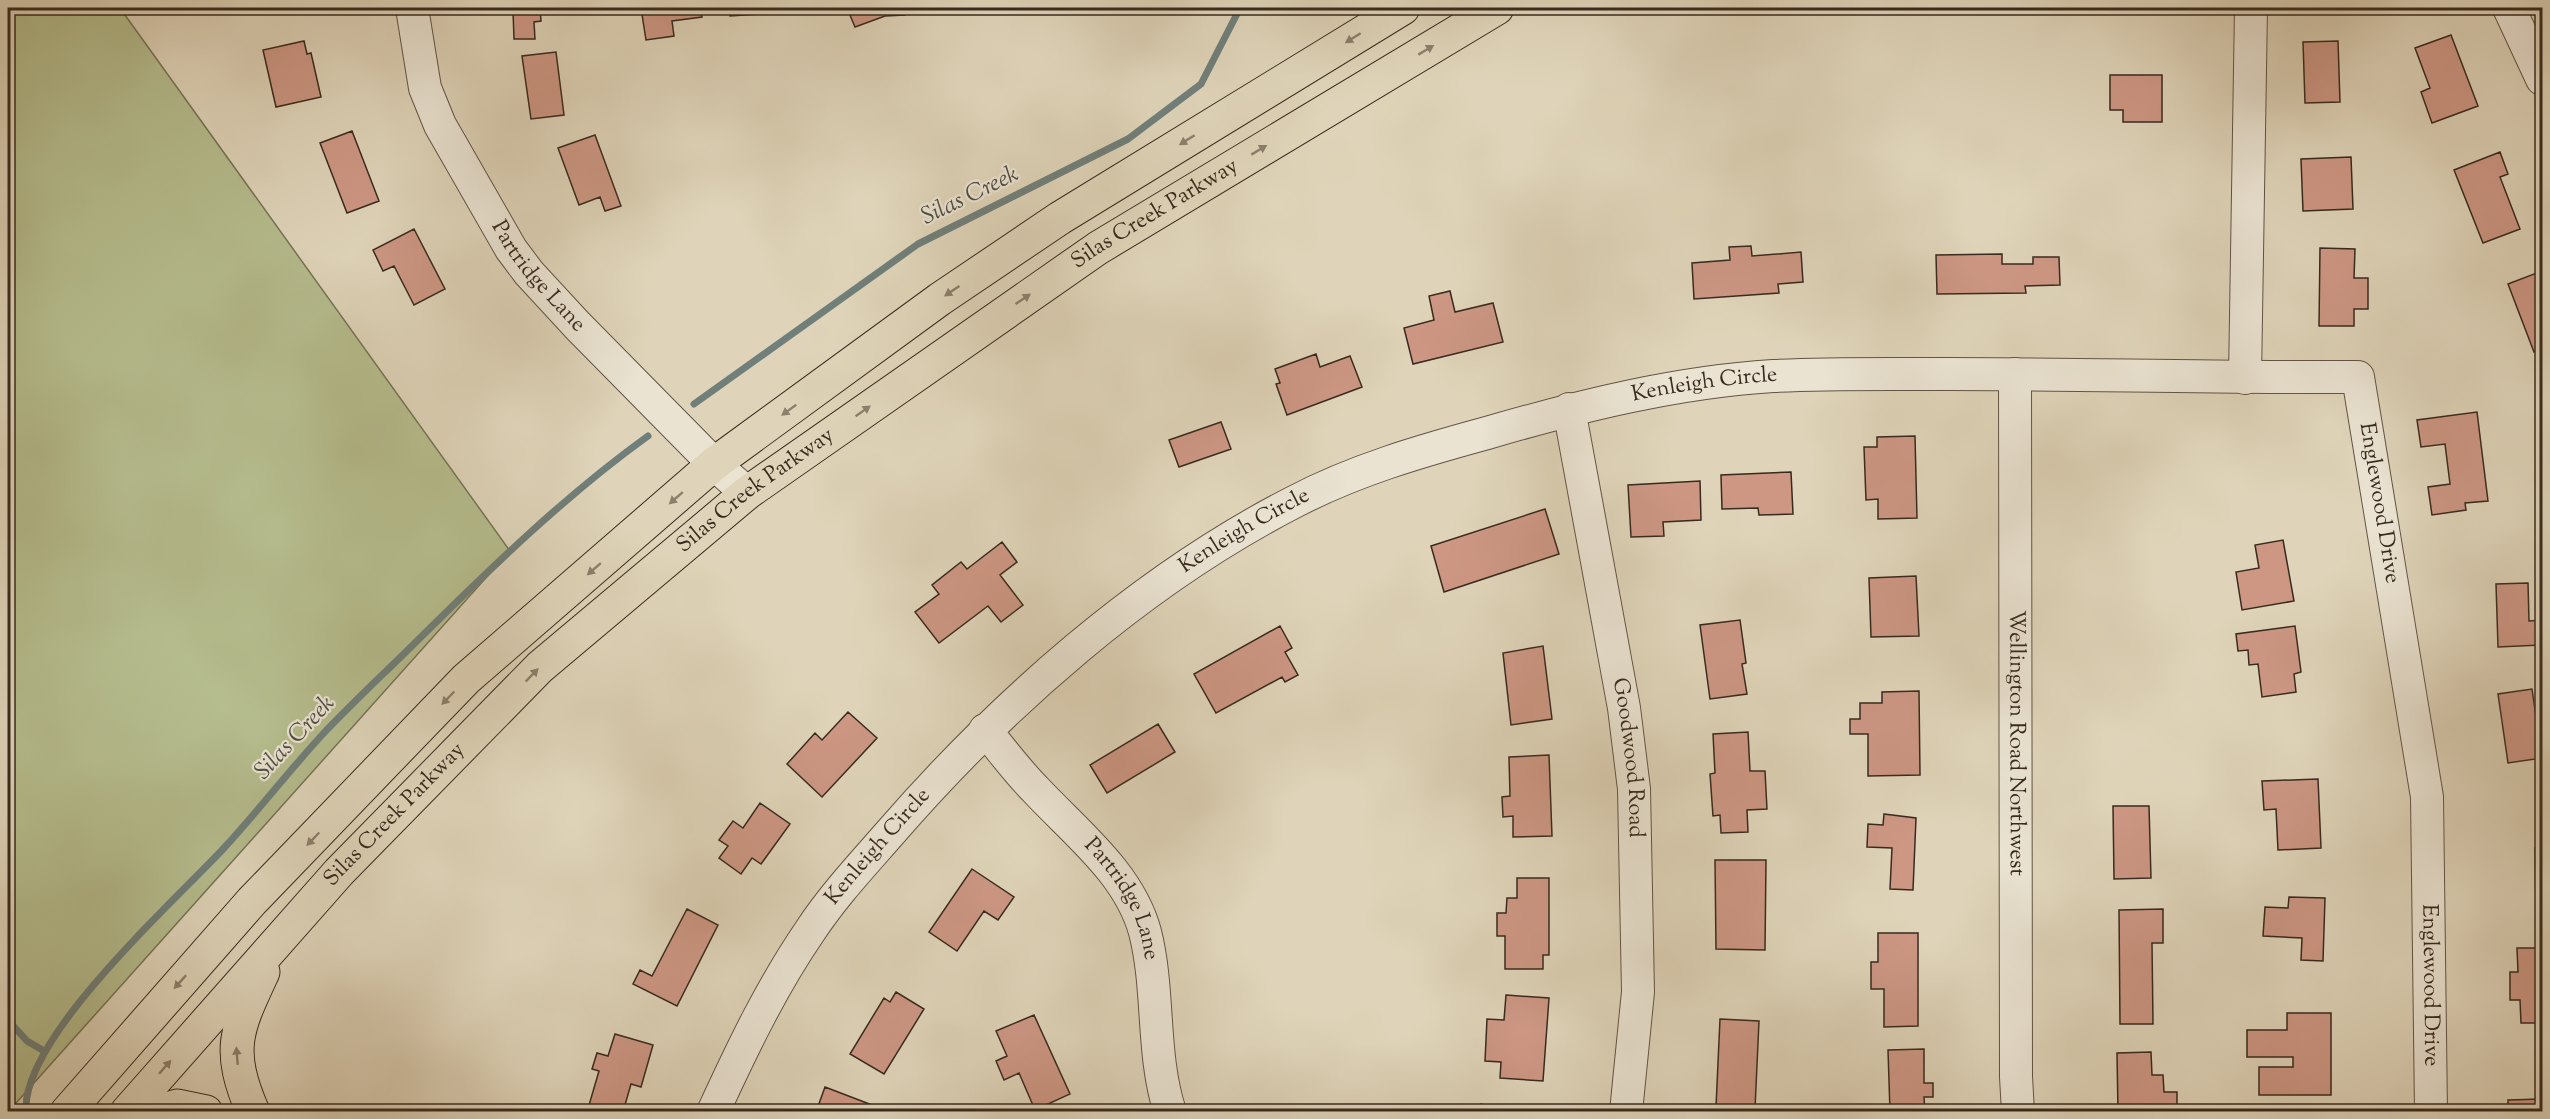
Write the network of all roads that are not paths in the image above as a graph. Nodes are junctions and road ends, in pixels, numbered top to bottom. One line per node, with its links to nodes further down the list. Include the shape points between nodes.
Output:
1 (412, 8): 10 (street, Partridge Lane, via 425,88 436,116 511,249 577,325)
2 (1403, 8): 10 (main road, Silas Creek Parkway, one-way to 10, via 1060,218 940,299)
3 (1497, 8): 11 (main road, Silas Creek Parkway, one-way to 3, via 1098,248)
4 (2251, 8): 8 (street)
5 (2509, 8): 6 (street)
6 (2542, 79)
7 (2015, 374): 8 (street, Kenleigh Circle); 9 (street, Kenleigh Circle, via 1772,376 1701,384); 22 (street, Wellington Road Northwest)
8 (2245, 378): 23 (street, Englewood Drive, via 2358,377 2427,797)
9 (1569, 409): 12 (street, Kenleigh Circle, via 1365,471 1255,523 1171,578 1089,639); 21 (street, Goodwood Road, via 1624,708 1634,789 1638,992)
10 (714, 464): 11 (street, Partridge Lane); 14 (main road, Silas Creek Parkway, one-way to 14, via 466,680 252,901)
11 (747, 493): 13 (main road, Silas Creek Parkway, one-way to 11, via 390,818 540,667)
12 (985, 730): 19 (street, Kenleigh Circle, via 921,797 812,928 745,1042); 20 (street, Partridge Lane, via 1118,878 1134,903 1150,960 1158,1063)
13 (278, 941): 15 (main road, Silas Creek Parkway, one-way to 13); 18 (main road, one-way to 13, via 240,1077 236,1043 239,1026)
14 (67, 1112)
15 (127, 1112)
16 (156, 1112): 17 (main road, via 177,1106)
17 (206, 1112)
18 (253, 1112)
19 (713, 1112)
20 (1170, 1112)
21 (1626, 1112)
22 (2018, 1112)
23 (2431, 1112)

